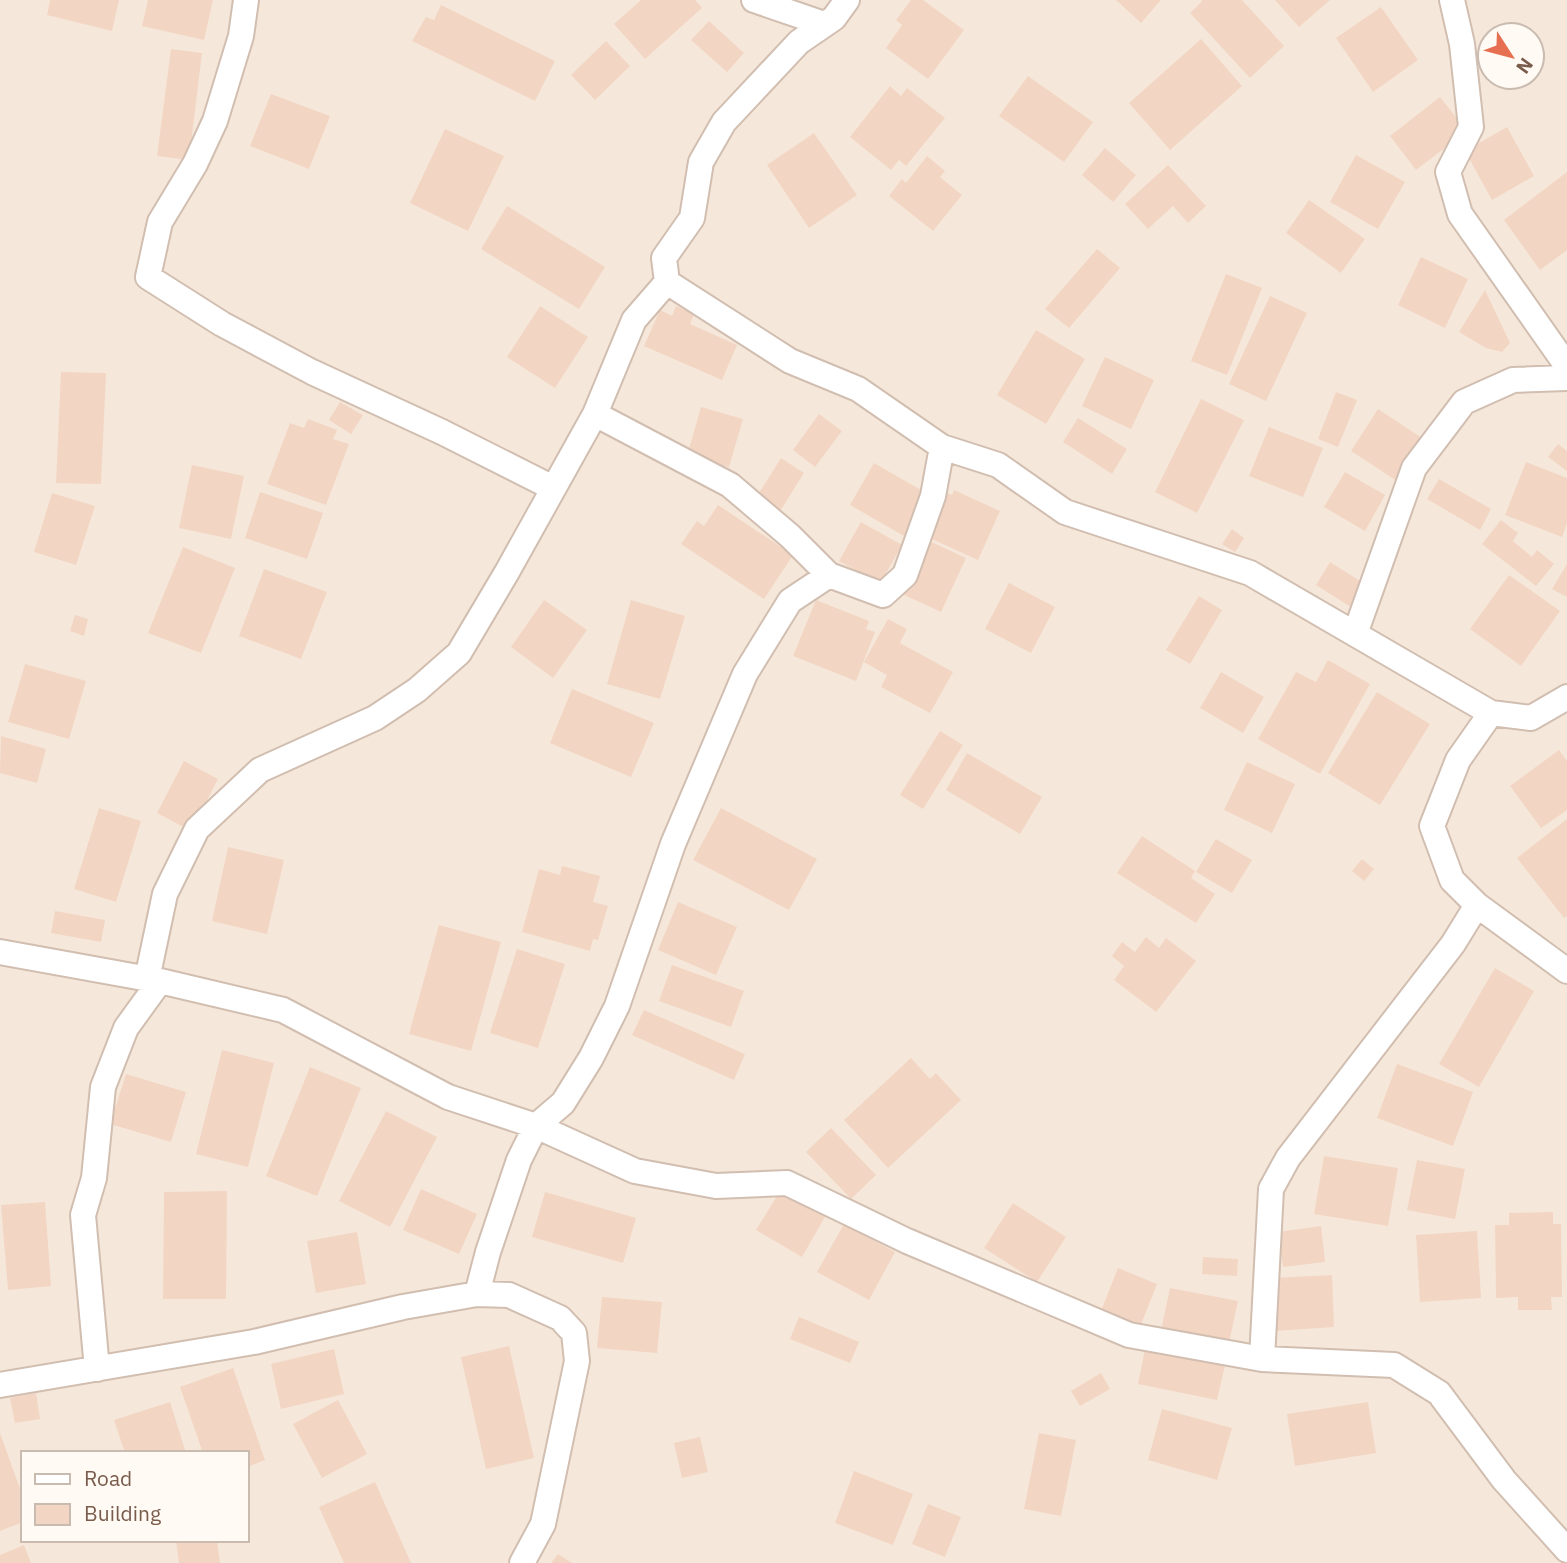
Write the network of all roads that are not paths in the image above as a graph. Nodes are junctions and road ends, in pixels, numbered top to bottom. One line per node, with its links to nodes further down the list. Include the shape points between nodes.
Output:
1 (246, 0): 11 (street, via 241,36 215,121 160,222 148,277 222,324 312,372)
2 (754, 0): 5 (street)
3 (848, 0): 5 (street)
4 (1452, 0): 7 (street, via 1471,127 1448,172 1460,214)
5 (824, 24): 6 (street, via 799,42 724,122 701,162 692,218 664,258)
6 (667, 282): 9 (street, via 634,320); 10 (street, via 790,361 858,389)
7 (1567, 366)
8 (1567, 378): 13 (street, via 1513,380 1464,402 1414,468)
9 (594, 414): 11 (street); 12 (street, via 730,485)
10 (942, 447): 12 (street, via 933,496 905,575 883,595); 13 (street, via 998,465 1065,512 1250,573)
11 (553, 488): 19 (street, via 459,653 417,690 375,718 260,770 197,829 165,894)
12 (830, 575): 20 (street, via 790,601 745,674 673,844 617,1006 563,1104)
13 (1355, 634): 15 (street)
14 (1567, 697): 15 (street, via 1531,718)
15 (1491, 713): 16 (street, via 1458,760 1432,826 1452,880)
16 (1477, 905): 18 (street); 22 (street, via 1289,1158 1271,1189)
17 (0, 952): 19 (street)
18 (1567, 971)
19 (153, 980): 20 (street, via 283,1010 448,1097); 23 (street, via 126,1028 103,1087 94,1178 83,1215)
20 (536, 1126): 21 (street, via 519,1160); 22 (street, via 635,1171 716,1186 788,1183 907,1241 1129,1335)
21 (477, 1294): 23 (street, via 254,1342); 26 (street, via 509,1295 560,1318 574,1333 577,1361 544,1524)
22 (1262, 1359): 25 (street, via 1394,1365 1439,1393 1504,1480)
23 (97, 1369): 24 (street)
24 (0, 1385)
25 (1567, 1550)
26 (522, 1563)

